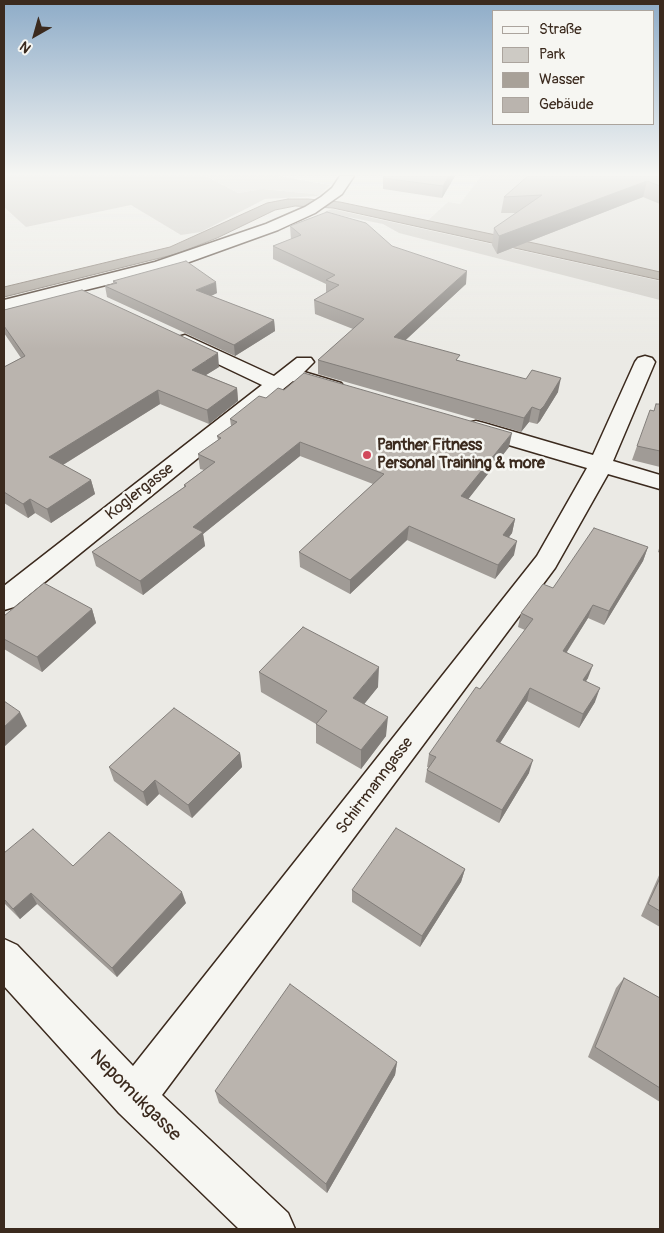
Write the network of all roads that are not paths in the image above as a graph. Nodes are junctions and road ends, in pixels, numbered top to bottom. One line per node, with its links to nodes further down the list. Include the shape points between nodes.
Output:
1 (253, 234): 2 (street, via 181,259)
2 (73, 288): 3 (street); 4 (street)
3 (101, 302)
4 (4, 305)
5 (171, 335): 7 (street)
6 (645, 362): 10 (street, Schirrmanngasse)
7 (290, 374): 8 (street); 12 (street, Koglergasse)
8 (356, 393)
9 (459, 423): 10 (street)
10 (600, 464): 11 (street); 14 (street, Schirrmanngasse, via 546,562)
11 (660, 482)
12 (4, 600)
13 (4, 958): 14 (street, Nepomukgasse)
14 (134, 1098): 15 (street, Nepomukgasse)
15 (272, 1229)

